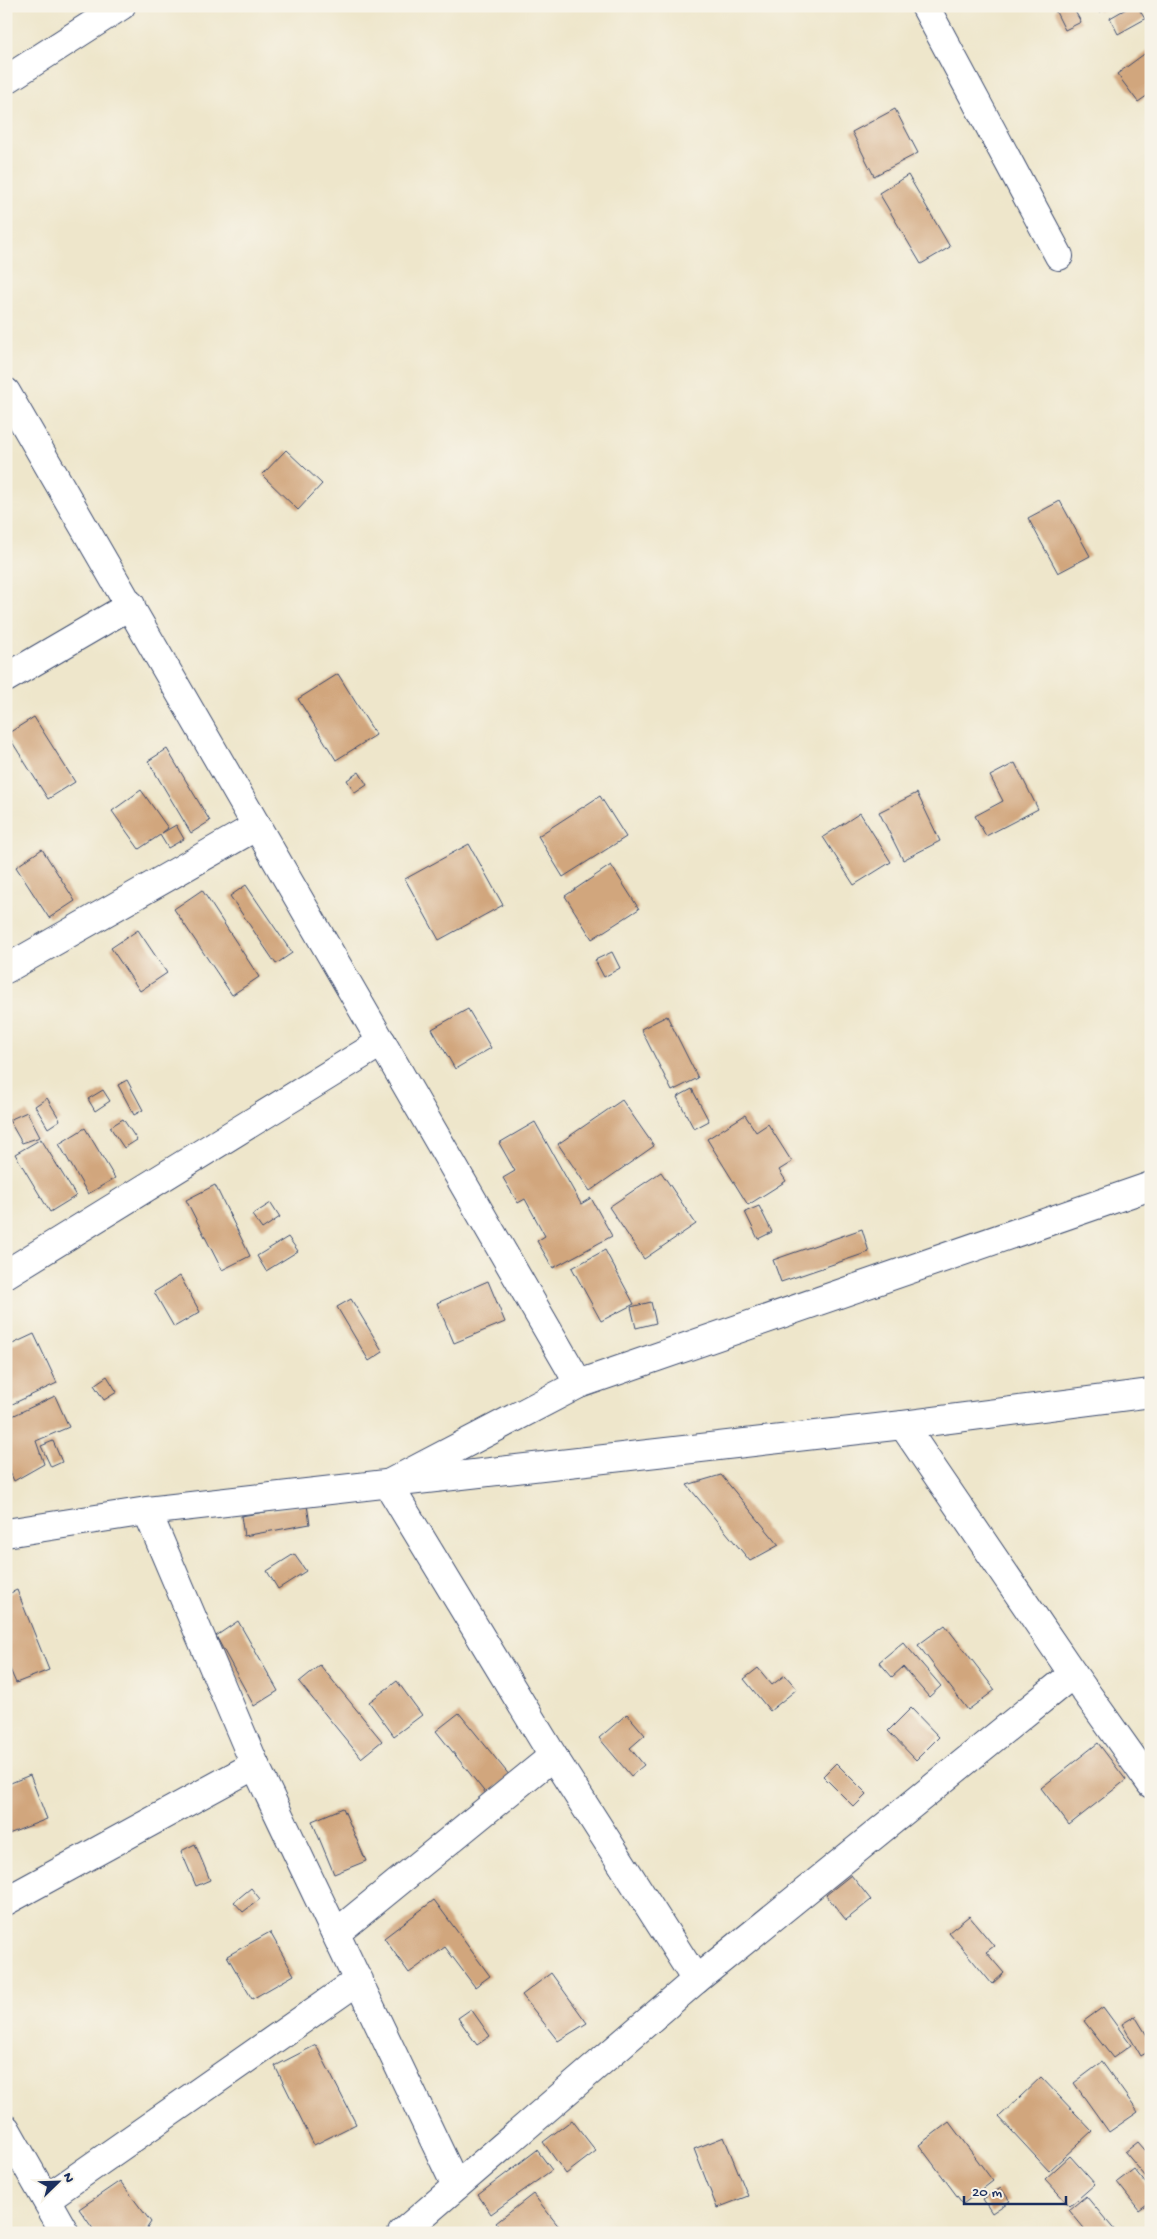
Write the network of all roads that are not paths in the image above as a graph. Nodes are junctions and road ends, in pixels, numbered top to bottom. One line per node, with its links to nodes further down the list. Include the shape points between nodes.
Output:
1 (121, 6): 3 (street)
2 (925, 6): 4 (street)
3 (6, 80)
4 (1059, 256)
5 (6, 392): 6 (street)
6 (130, 605): 7 (street); 8 (street)
7 (6, 678)
8 (257, 826): 9 (street); 10 (street)
9 (6, 969)
10 (382, 1042): 12 (street); 13 (street)
11 (1151, 1186): 13 (street)
12 (6, 1274)
13 (579, 1384): 16 (street)
14 (1151, 1393): 15 (street)
15 (903, 1425): 16 (street); 19 (street)
16 (388, 1484): 17 (street); 20 (street)
17 (147, 1511): 18 (street); 21 (street)
18 (6, 1533)
19 (1073, 1674): 22 (street); 26 (street)
20 (553, 1756): 24 (street); 26 (street)
21 (255, 1764): 23 (street); 24 (street)
22 (1151, 1784)
23 (6, 1901)
24 (336, 1933): 25 (street)
25 (359, 1980): 28 (street); 29 (street)
26 (696, 1980): 28 (street)
27 (6, 2129): 29 (street)
28 (456, 2186): 31 (street)
29 (46, 2200): 30 (street)
30 (65, 2233)
31 (402, 2233)

